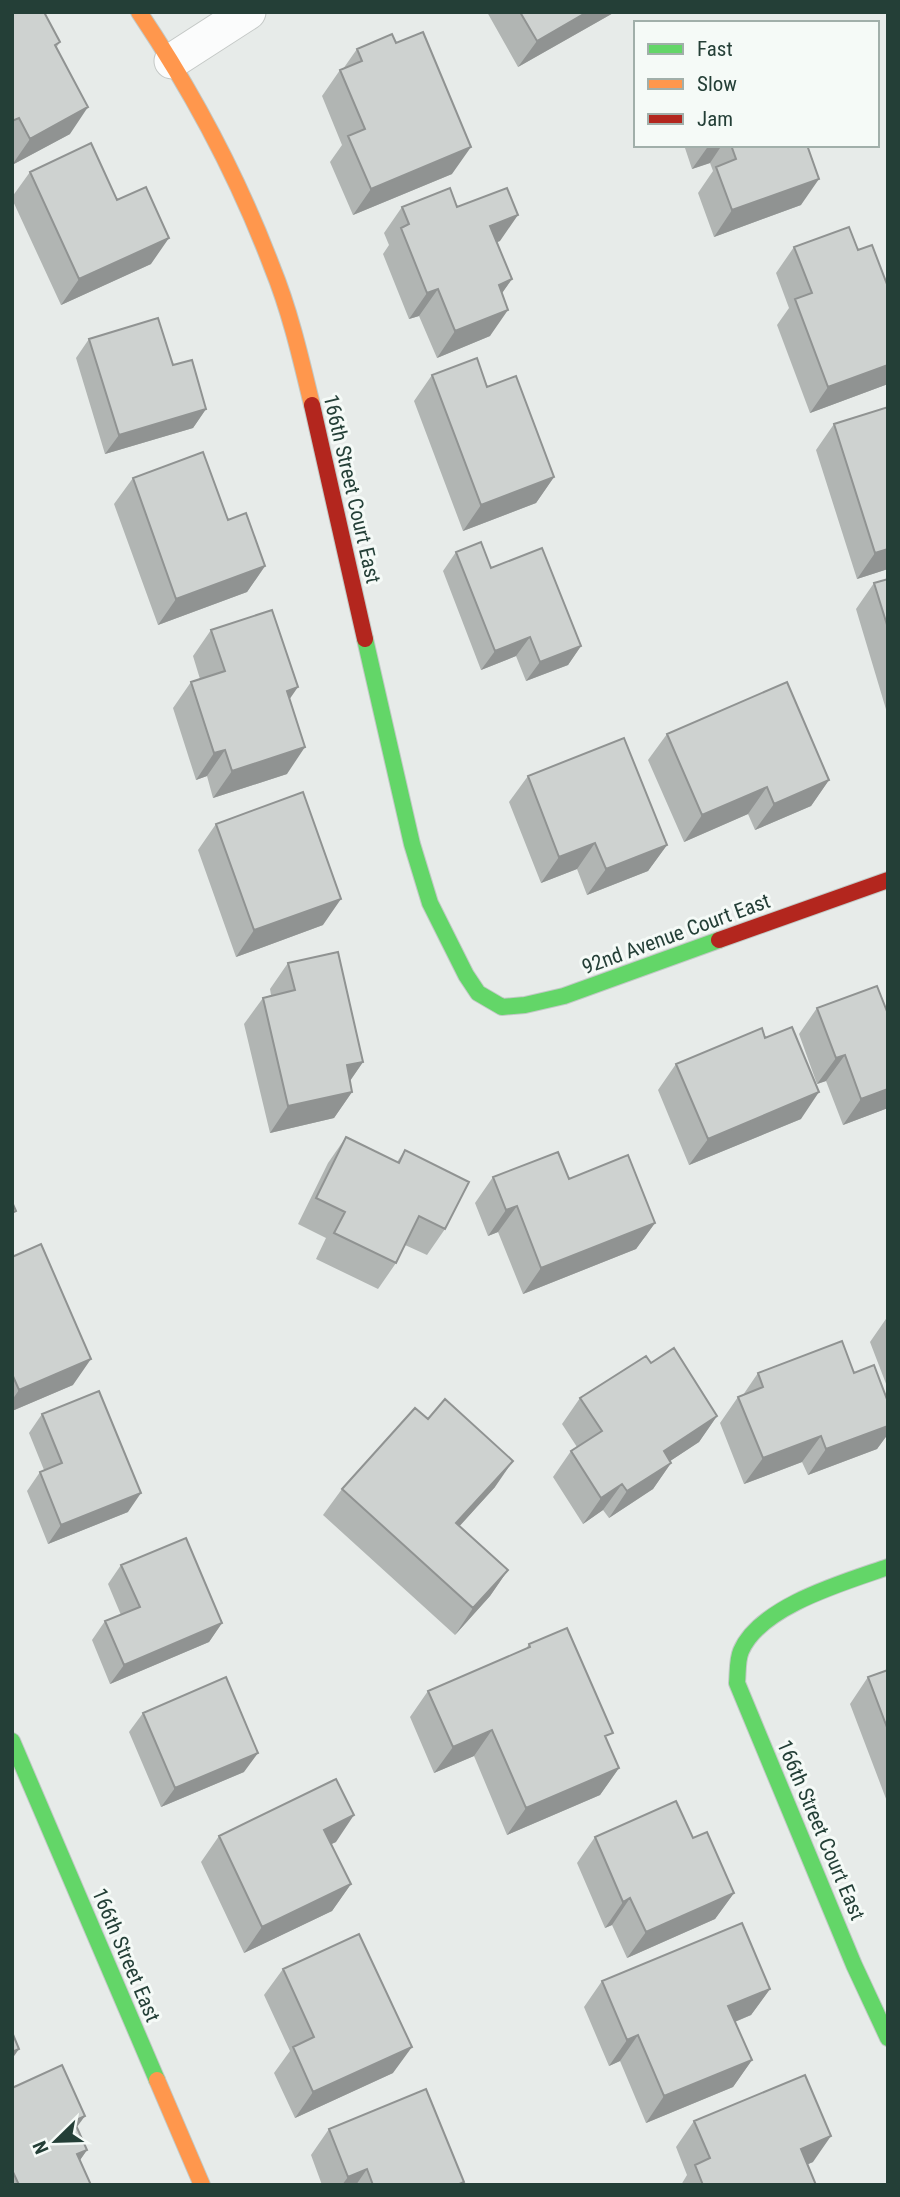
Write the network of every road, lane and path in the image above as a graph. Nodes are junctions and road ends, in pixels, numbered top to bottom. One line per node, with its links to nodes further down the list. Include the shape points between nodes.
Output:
1 (139, 12): 3 (street, 166th Street Court East)
2 (248, 12): 3 (street)
3 (172, 61): 5 (street, 166th Street Court East, via 229,167 273,268 302,363 412,844 430,903)
4 (888, 880): 5 (street, 92nd Avenue Court East, via 564,996 502,1007)
5 (478, 993)
6 (888, 1567): 8 (street, 166th Street Court East, via 821,1590 773,1616 749,1636 741,1650 737,1683)
7 (12, 1741): 9 (street, 166th Street East)
8 (888, 2038)
9 (202, 2185)

